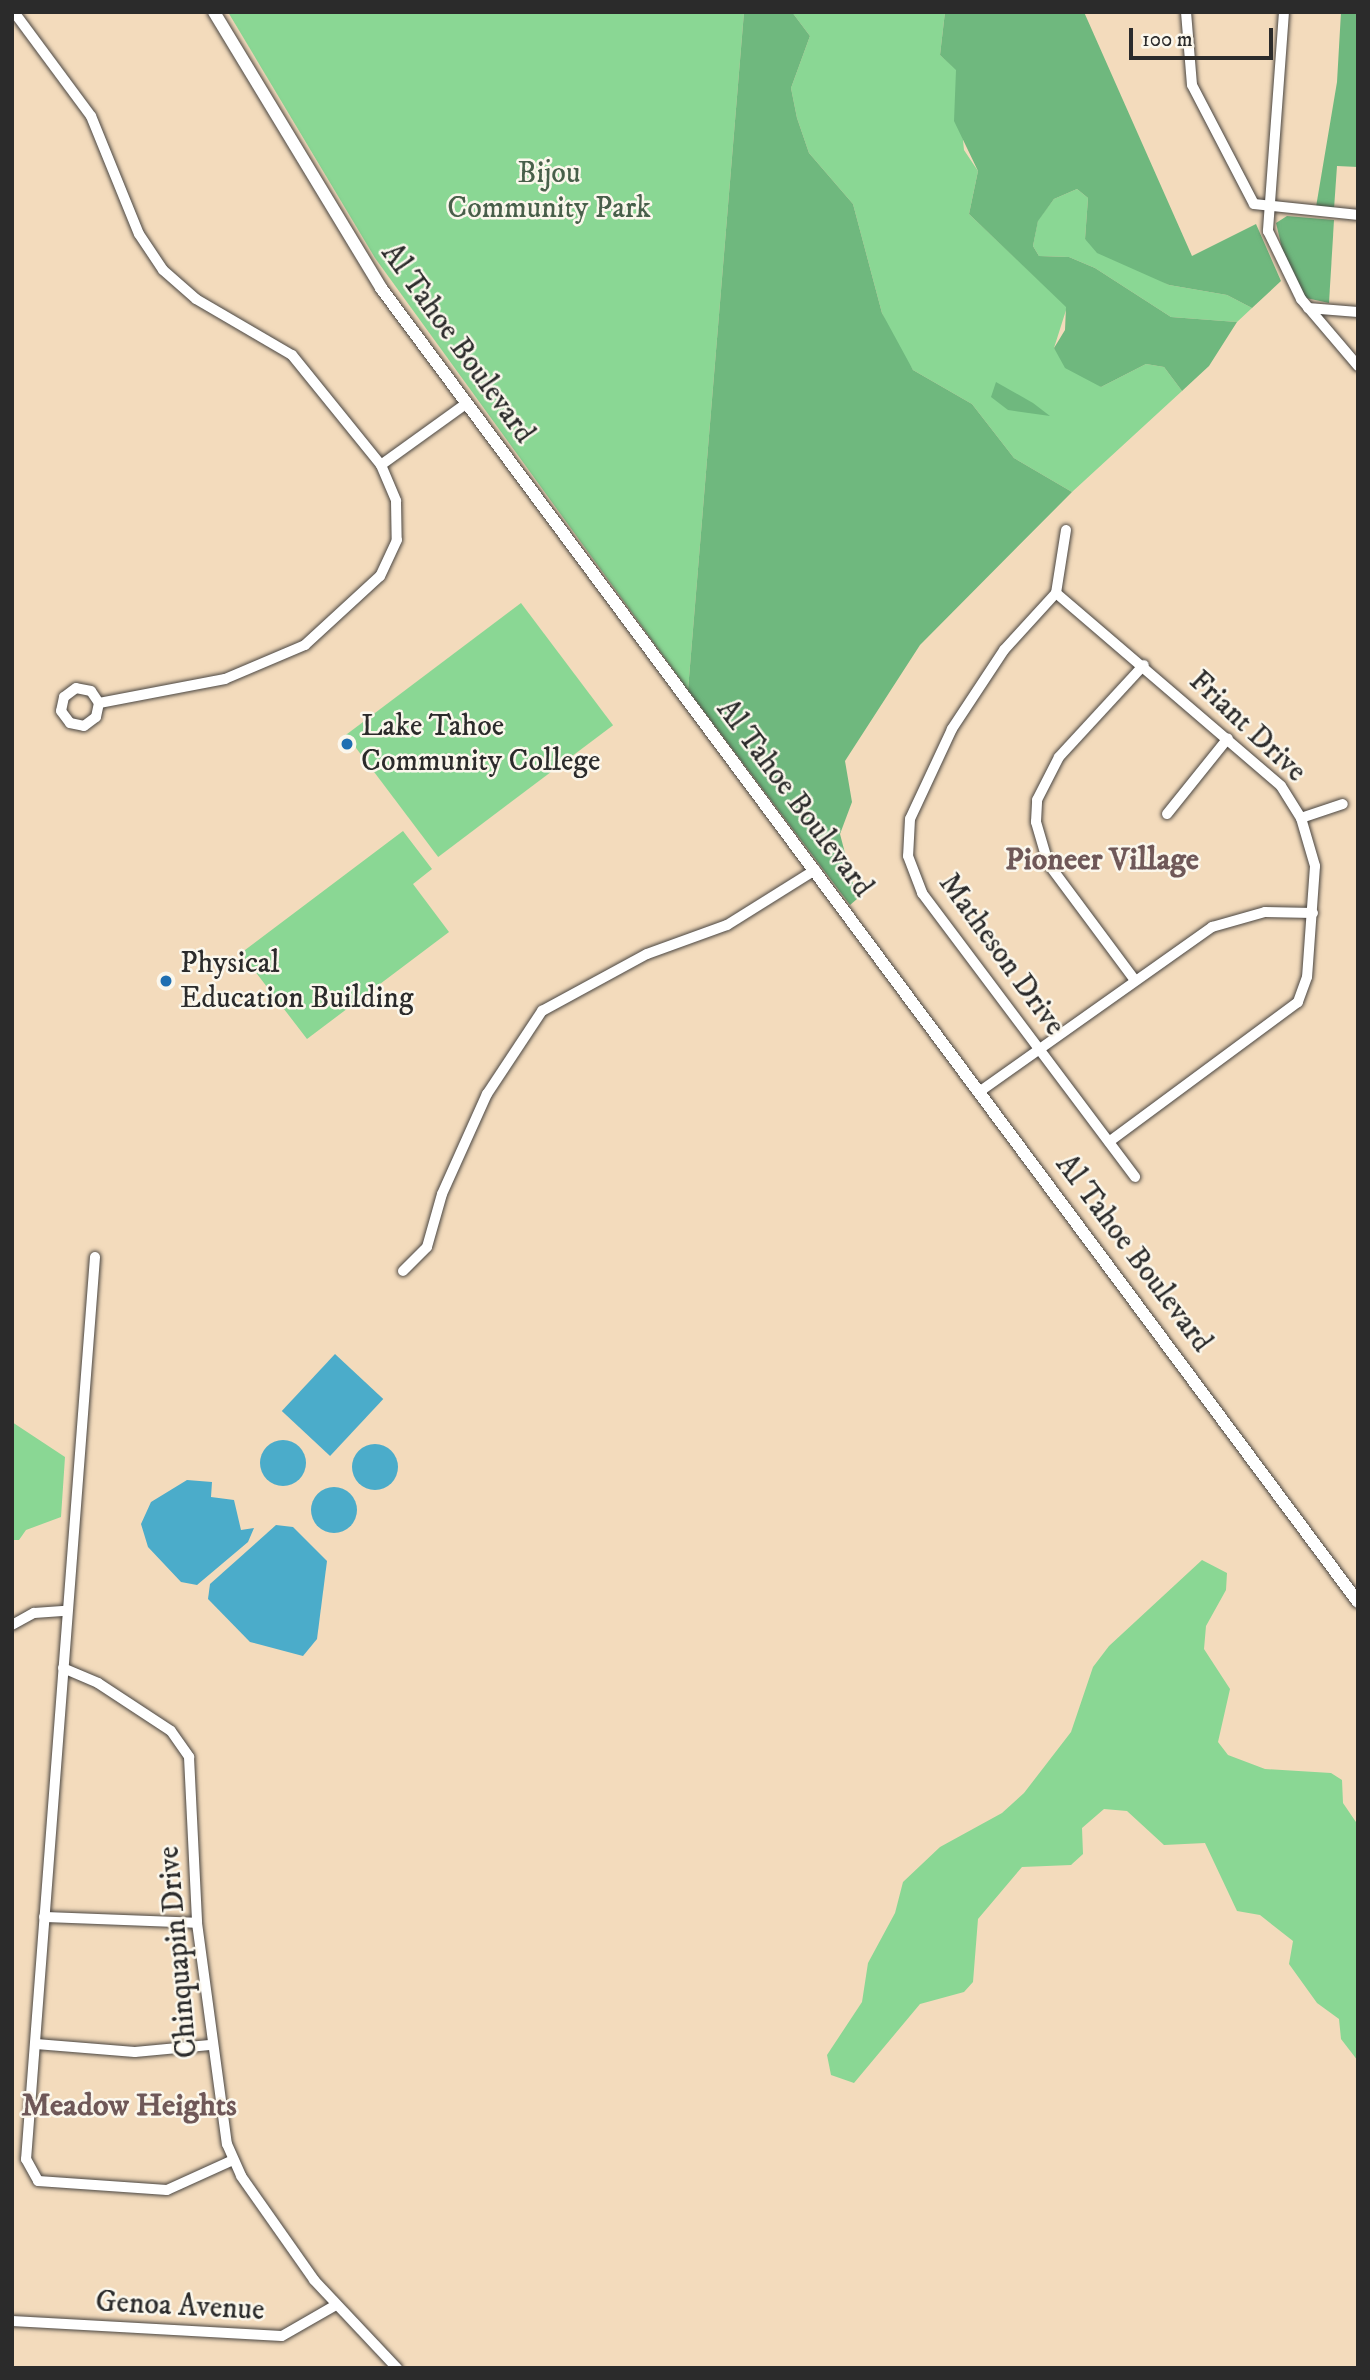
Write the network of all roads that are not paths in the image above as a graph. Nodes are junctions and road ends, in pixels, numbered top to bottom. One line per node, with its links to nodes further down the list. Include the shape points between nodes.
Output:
1 (14, 12): 11 (street, via 91,116 139,234 163,270 196,299 292,355)
2 (214, 12): 10 (main road, Al Tahoe Boulevard, via 357,253)
3 (1186, 12): 5 (street, via 1185,53 1196,94 1250,200)
4 (1284, 12): 5 (street)
5 (1267, 209): 6 (street); 7 (street, via 1272,244)
6 (1358, 215)
7 (1308, 308): 8 (street); 9 (street)
8 (1358, 312)
9 (1358, 366)
10 (467, 403): 11 (street); 20 (main road, Al Tahoe Boulevard)
11 (381, 465): 15 (street, via 396,501 397,540 380,576 333,625 254,670)
12 (1066, 530): 13 (street)
13 (1056, 593): 14 (street, Friant Drive); 23 (street, Matheson Drive, via 972,696 928,774 907,837 922,893)
14 (1144, 665): 16 (street, Friant Drive); 22 (street, via 1059,757 1037,811 1048,863)
15 (99, 703)
16 (1228, 738): 18 (street); 19 (street, Friant Drive, via 1281,786)
17 (1343, 804): 19 (street)
18 (1167, 814)
19 (1301, 818): 21 (street, Friant Drive, via 1315,866)
20 (816, 870): 24 (main road, Al Tahoe Boulevard); 28 (street, via 727,925 647,954 542,1011 487,1094 442,1194 428,1247)
21 (1312, 913): 22 (street, via 1238,916 1187,940); 25 (street, Friant Drive, via 1298,1002)
22 (1134, 979): 23 (street)
23 (1039, 1048): 24 (street); 25 (street, Matheson Drive)
24 (979, 1092): 29 (main road, Al Tahoe Boulevard)
25 (1110, 1142): 26 (street, Matheson Drive)
26 (1135, 1177)
27 (95, 1257): 30 (street)
28 (403, 1270)
29 (1358, 1602)
30 (66, 1611): 31 (street, via 34,1613); 32 (street)
31 (12, 1625)
32 (63, 1668): 33 (street); 34 (street, Chinquapin Drive, via 98,1683 183,1744 194,1778)
33 (44, 1917): 34 (street); 35 (street)
34 (197, 1923): 36 (street, Chinquapin Drive)
35 (36, 2044): 36 (street, via 135,2052); 37 (street, via 26,2159 38,2180 167,2190)
36 (210, 2045): 37 (street, Chinquapin Drive)
37 (233, 2160): 38 (street, Chinquapin Drive)
38 (336, 2305): 39 (street, Genoa Avenue, via 282,2336); 40 (street, Chinquapin Drive)
39 (12, 2322)
40 (397, 2368)

